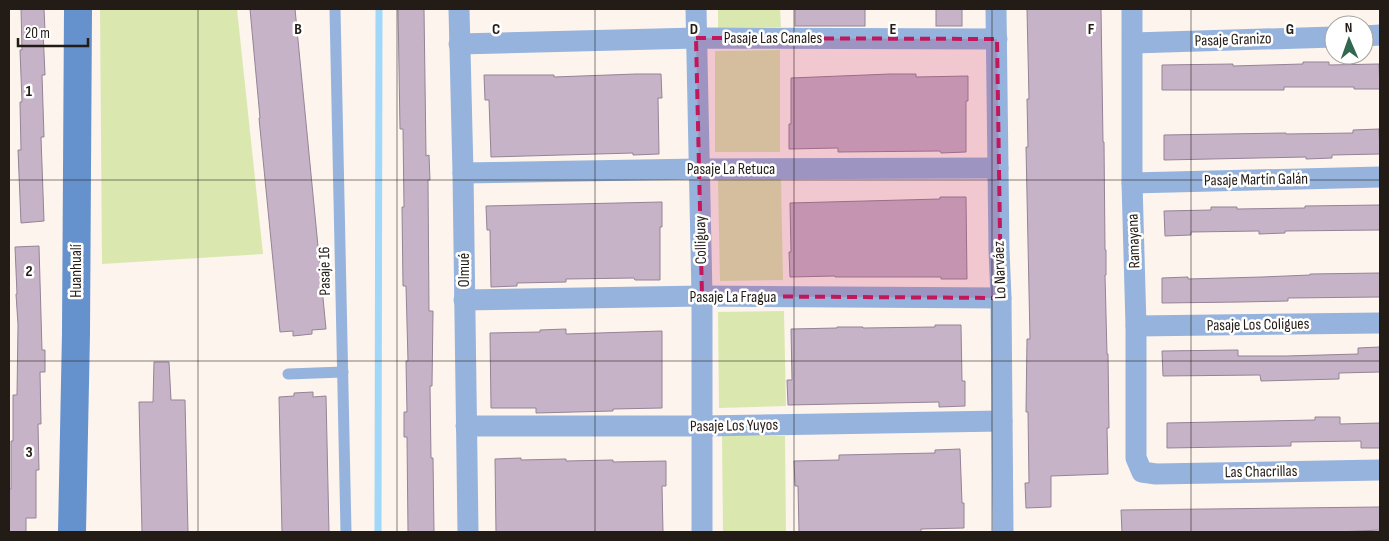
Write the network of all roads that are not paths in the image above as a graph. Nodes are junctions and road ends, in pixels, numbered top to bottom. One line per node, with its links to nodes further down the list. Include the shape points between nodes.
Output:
1 (78, 9): 29 (street, Huanhualí)
2 (335, 9): 22 (lane, Pasaje 16)
3 (459, 9): 11 (street, Olmué)
4 (696, 9): 8 (street, Colliguay)
5 (996, 9): 9 (street, Lo Narváez)
6 (1132, 9): 10 (street, Ramayana)
7 (1324, 37): 10 (street, Pasaje Granizo)
8 (696, 38): 9 (street, Pasaje Las Canales); 11 (street, Pasaje Las Canales); 13 (street, Colliguay)
9 (997, 38): 12 (street, Lo Narváez)
10 (1133, 43): 16 (street, Ramayana)
11 (460, 44): 14 (street, Olmué)
12 (998, 168): 13 (street, Pasaje La Retuca); 18 (street, Lo Narváez)
13 (699, 169): 14 (street, Pasaje La Retuca); 17 (street, Colliguay)
14 (463, 173): 19 (street, Olmué)
15 (1380, 177): 16 (street, Pasaje Martín Galán)
16 (1132, 183): 21 (street, Ramayana)
17 (702, 296): 18 (street, Pasaje La Fragua); 19 (street, Pasaje La Fragua); 26 (street, Colliguay)
18 (1001, 298): 24 (street, Lo Narváez)
19 (464, 300): 25 (street, Olmué)
20 (1380, 323): 21 (street, Pasaje Los Coligues)
21 (1136, 326): 28 (street, Ramayana, via 1136,458)
22 (343, 372): 23 (lane); 30 (lane, Pasaje 16)
23 (288, 374)
24 (1002, 421): 26 (street, Pasaje Los Yuyos); 33 (street, Lo Narváez)
25 (466, 426): 26 (street, Pasaje Los Yuyos); 31 (street, Olmué)
26 (702, 426): 32 (street, Colliguay)
27 (1380, 470): 28 (street, Las Chacrillas)
28 (1142, 472)
29 (72, 532)
30 (346, 532)
31 (468, 532)
32 (702, 532)
33 (1003, 532)

